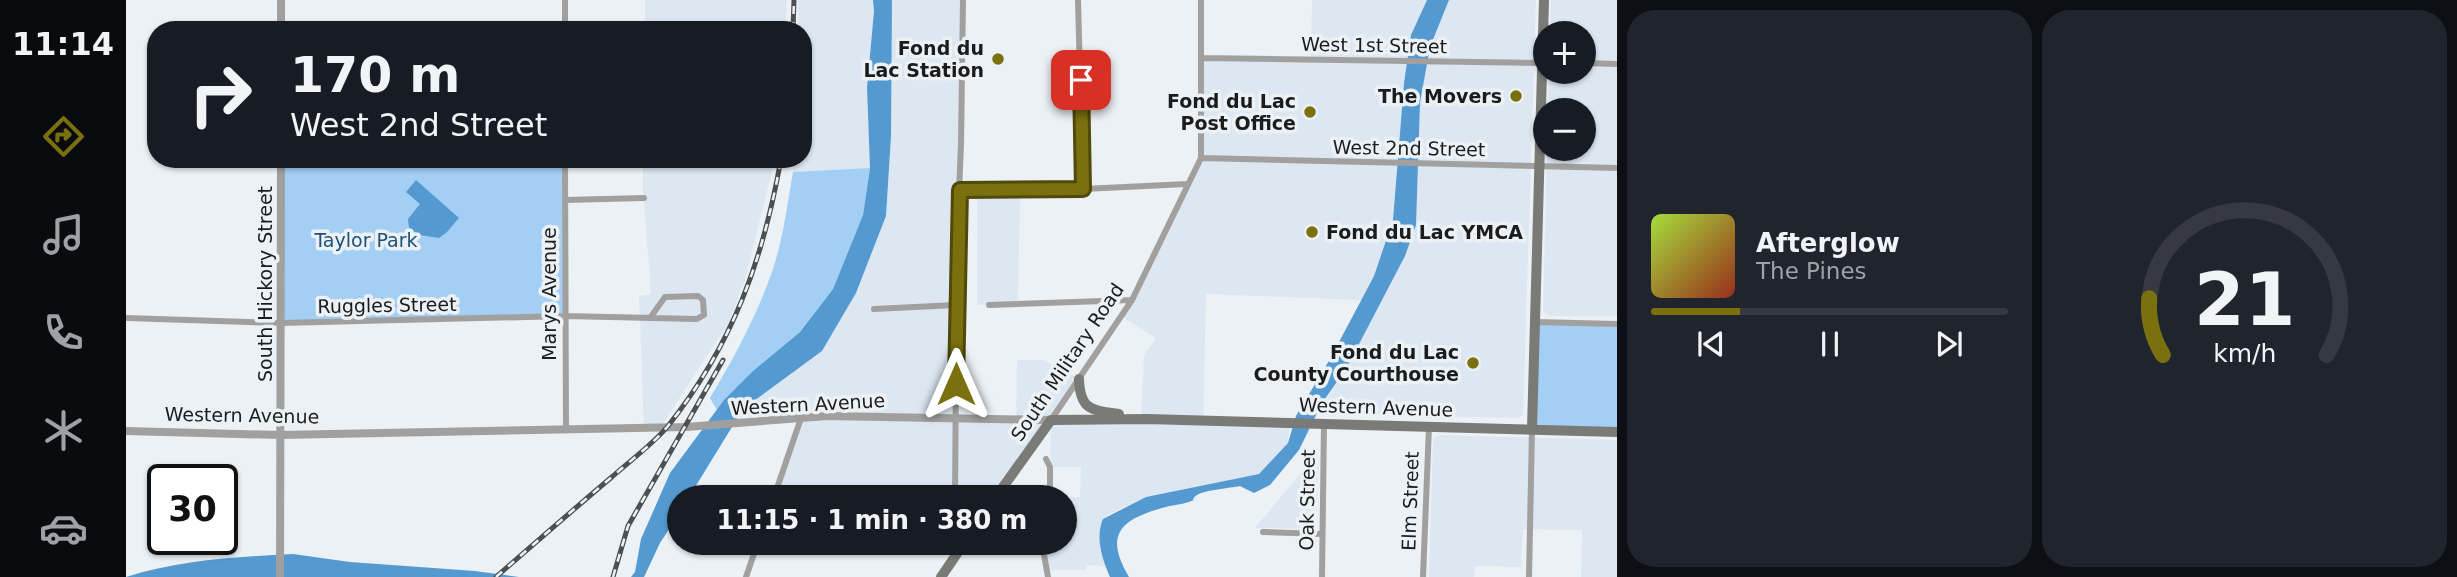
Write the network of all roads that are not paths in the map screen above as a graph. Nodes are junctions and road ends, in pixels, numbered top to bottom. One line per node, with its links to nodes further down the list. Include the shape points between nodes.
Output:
1 (281, 0): 7 (street)
2 (565, 0): 8 (street)
3 (963, 0): 22 (street)
4 (1201, 0): 10 (street, South Military Road)
5 (1544, 0): 9 (main road)
6 (1080, 2): 21 (street)
7 (281, 21)
8 (565, 21)
9 (1544, 21)
10 (1202, 58): 11 (street, West 1st Street); 15 (street, South Military Road)
11 (1533, 63)
12 (1596, 63): 13 (street)
13 (1617, 64)
14 (1543, 84): 16 (main road)
15 (1201, 158): 16 (street, West 2nd Street); 20 (street, South Military Road)
16 (1539, 166): 19 (street, West 2nd Street); 32 (main road)
17 (281, 168): 33 (street, South Hickory Street)
18 (565, 168): 24 (street, Marys Avenue)
19 (1617, 168)
20 (1187, 184): 21 (street); 25 (street, South Military Road)
21 (1083, 189): 22 (street)
22 (960, 190): 26 (street)
23 (644, 198): 24 (street)
24 (565, 200): 29 (street, Marys Avenue)
25 (1132, 300): 27 (street); 35 (street, South Military Road)
26 (956, 305): 28 (street); 37 (street)
27 (989, 305)
28 (874, 309)
29 (565, 316): 31 (street, Ruggles Street); 33 (street, Ruggles Street); 44 (street, Marys Avenue)
30 (126, 318): 33 (street, Ruggles Street)
31 (650, 318): 31 (street, Ruggles Street, via 701,318 704,300 698,296 665,297)
32 (1535, 322): 34 (street); 42 (main road)
33 (280, 323): 46 (street, South Hickory Street)
34 (1617, 324)
35 (1079, 379): 38 (main road, via 1080,398 1087,406); 39 (street, South Military Road)
36 (801, 418): 37 (street, Western Avenue); 44 (street, Western Avenue); 48 (street)
37 (956, 418): 39 (street, Western Avenue); 49 (street)
38 (1147, 419): 39 (main road, Western Avenue); 40 (main road, Western Avenue)
39 (1051, 420): 50 (main road, South Military Road)
40 (1320, 423): 41 (main road, Western Avenue); 53 (street, Oak Street)
41 (1429, 426): 42 (main road, Western Avenue); 62 (street, Elm Street)
42 (1532, 429): 45 (main road, Western Avenue); 63 (street)
43 (126, 430): 46 (street, Western Avenue)
44 (566, 430): 46 (street, Western Avenue)
45 (1617, 432)
46 (280, 435): 57 (street, South Hickory Street)
47 (1046, 459): 51 (street)
48 (778, 485)
49 (955, 485)
50 (1005, 485)
51 (1050, 485)
52 (1263, 532): 53 (street)
53 (1322, 534): 61 (street, Oak Street)
54 (754, 555): 58 (street)
55 (956, 555): 59 (main road)
56 (1044, 555): 60 (street)
57 (280, 577)
58 (746, 577)
59 (941, 577)
60 (1048, 577)
61 (1321, 577)
62 (1423, 577)
63 (1529, 577)

